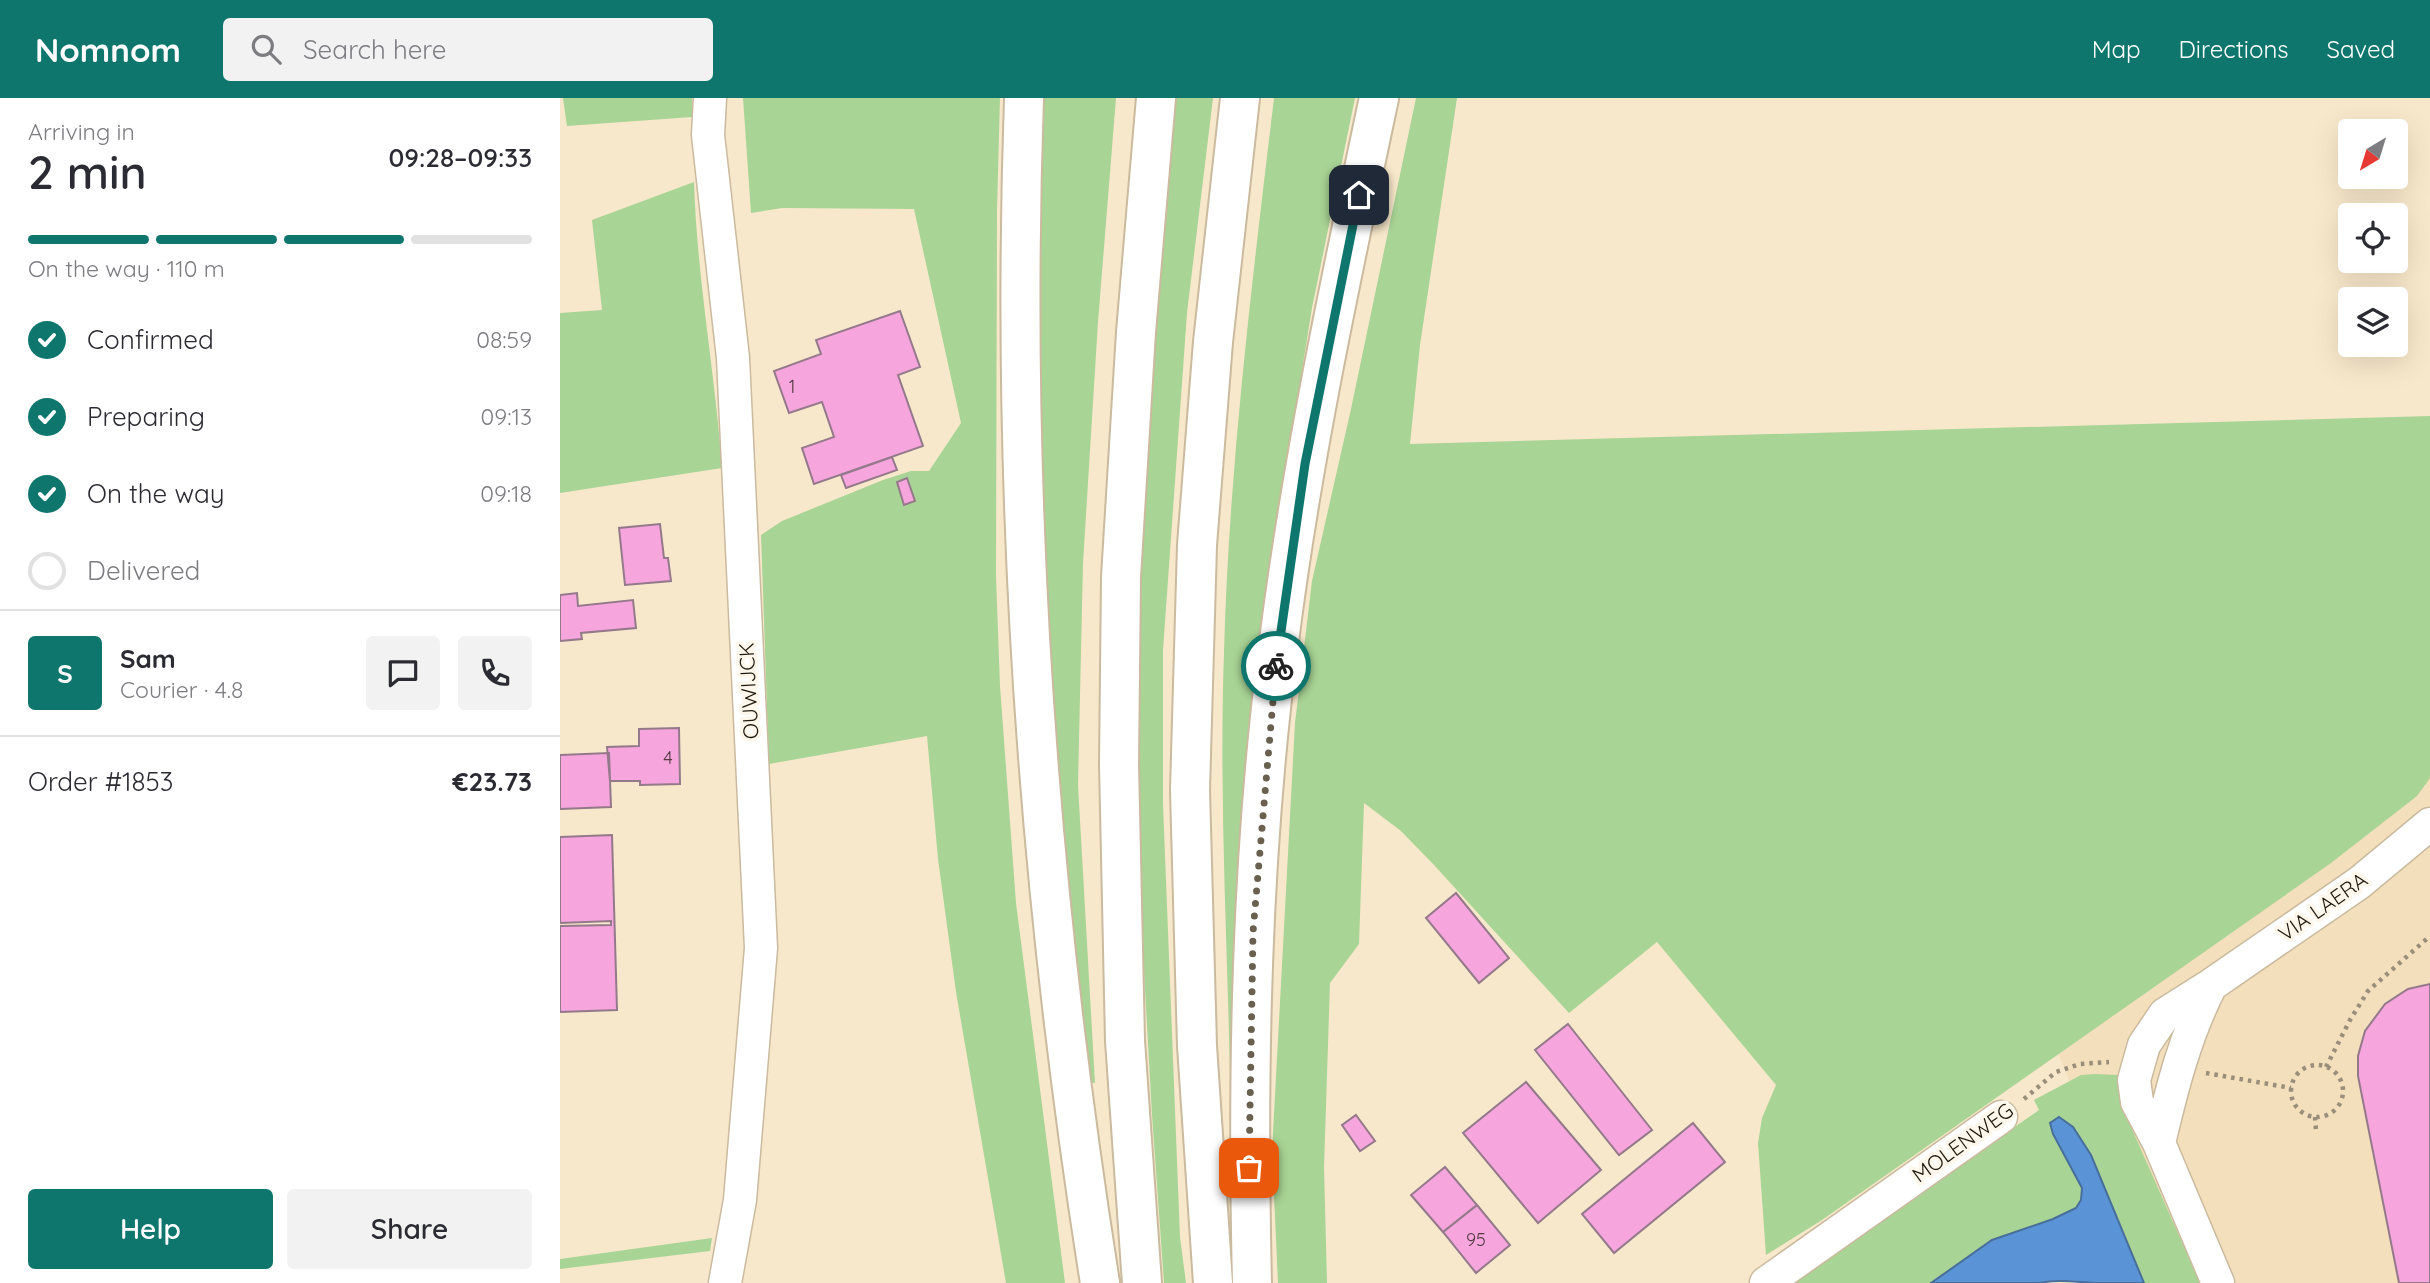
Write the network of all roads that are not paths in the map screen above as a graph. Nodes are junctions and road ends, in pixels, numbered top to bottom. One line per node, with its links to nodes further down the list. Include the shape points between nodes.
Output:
1 (710, 98): 10 (street, OUWIJCK, via 708,135 733,359 761,948 740,1200)
2 (1024, 98): 11 (highway, via 1019,235 1024,498 1037,725 1054,942)
3 (1156, 98): 12 (highway, via 1121,577 1119,764 1125,1041)
4 (1240, 98): 13 (highway, via 1213,342 1197,545 1190,790 1197,1046)
5 (1378, 98): 14 (highway, via 1305,464 1277,655 1251,995)
6 (2430, 824): 7 (street, VIA LAERA, via 2360,883)
7 (2211, 985): 9 (street, VIA LAERA, via 2177,1067); 9 (street, VIA LAERA, via 2165,1014 2140,1056 2134,1080 2137,1102)
8 (2001, 1117): 15 (street, MOLENWEG)
9 (2159, 1143): 16 (street, VIA LAERA)
10 (725, 1283)
11 (1100, 1283)
12 (1142, 1283)
13 (1213, 1283)
14 (1252, 1283)
15 (1766, 1283)
16 (2218, 1283)

